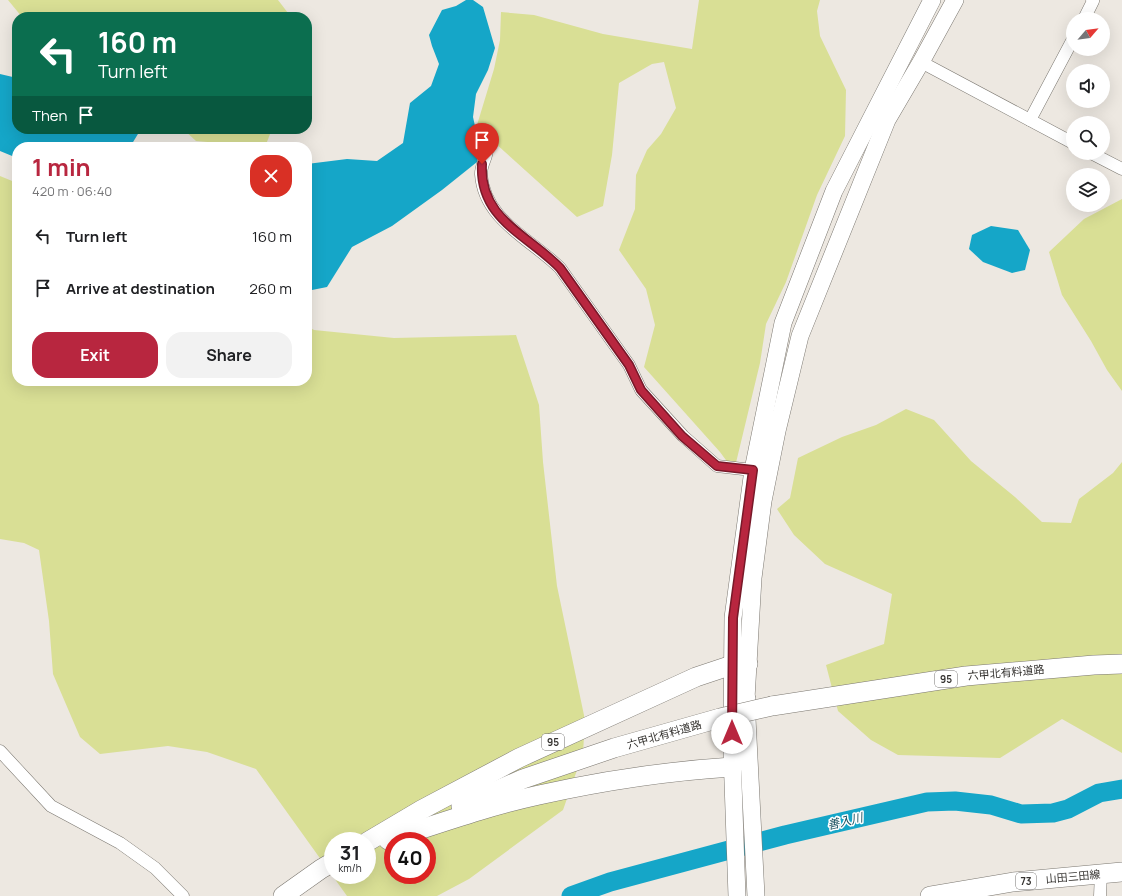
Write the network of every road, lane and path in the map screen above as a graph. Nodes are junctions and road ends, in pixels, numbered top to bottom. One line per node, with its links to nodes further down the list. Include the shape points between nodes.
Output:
1 (932, 0): 12 (street, via 834,192 784,323)
2 (955, 0): 6 (street)
3 (1092, 0): 4 (street)
4 (1088, 12)
5 (1066, 52): 7 (street)
6 (921, 62): 7 (street); 12 (street, via 887,120 800,336)
7 (1030, 120): 8 (street)
8 (1066, 139)
9 (486, 147): 12 (street, via 487,154 481,174 488,202 505,222 560,268 629,365 641,390 682,436 717,466)
10 (1105, 160): 11 (street)
11 (1122, 169)
12 (761, 471): 13 (street, via 733,618)
13 (740, 664): 15 (street); 17 (street); 20 (main road, 95, via 696,677 518,758)
14 (1122, 664): 18 (main road, 六甲北有料道路 / 95, bridge, via 966,676 772,706 720,718 614,748 523,780)
15 (746, 700): 17 (main road, via 740,717 738,759); 28 (street)
16 (0, 751): 25 (street, via 52,806 120,843 154,868)
17 (732, 767): 19 (main road, 95, via 692,769 539,795); 27 (street)
18 (404, 832)
19 (415, 832)
20 (376, 837)
21 (324, 867): 26 (main road)
22 (1122, 872): 23 (main road, 山田三田線 / 73)
23 (1101, 873): 29 (main road, 山田三田線 / 73, via 1013,882); 30 (street)
24 (324, 875): 26 (main road)
25 (183, 896)
26 (284, 896)
27 (737, 896)
28 (756, 896)
29 (930, 896)
30 (1100, 896)

